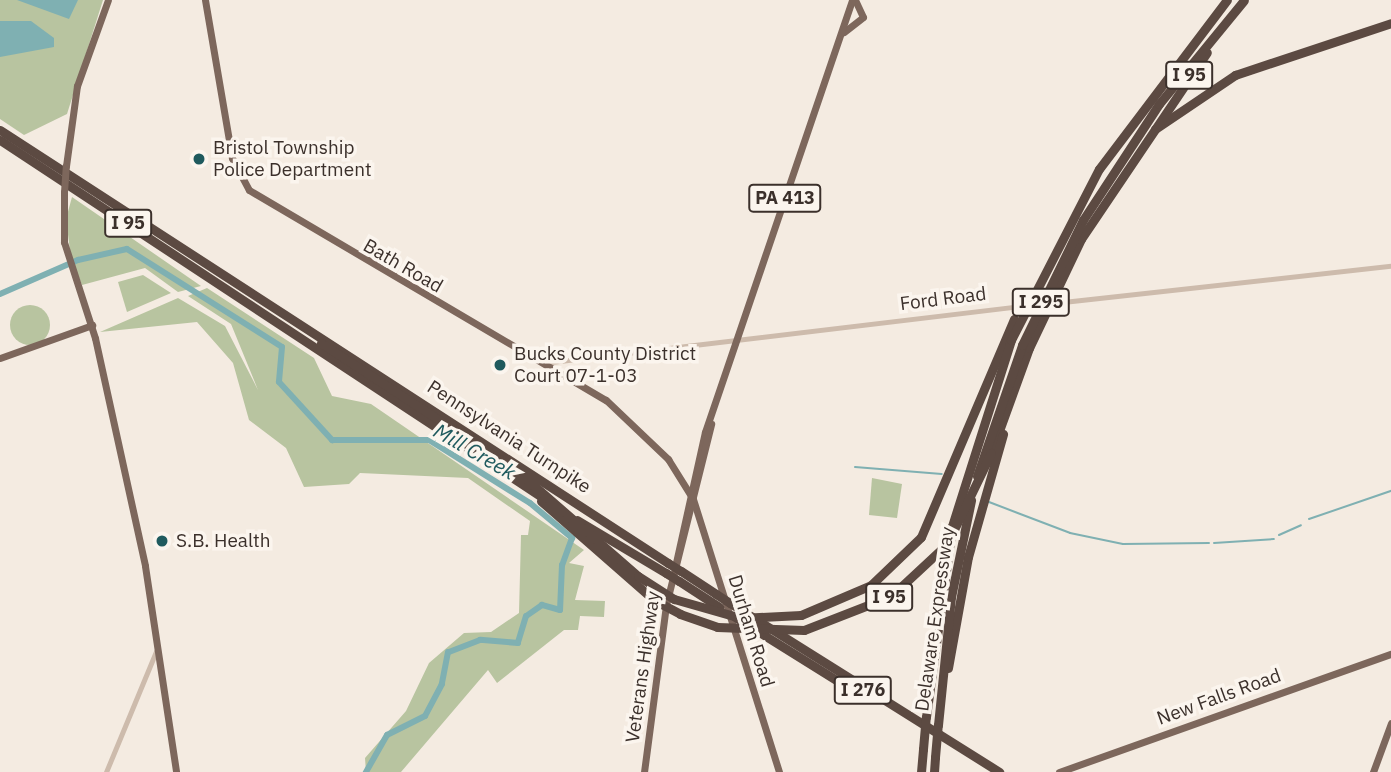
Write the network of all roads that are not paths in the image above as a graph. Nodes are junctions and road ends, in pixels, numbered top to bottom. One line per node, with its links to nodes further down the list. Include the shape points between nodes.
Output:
1 (108, 0): 16 (main road, bridge, via 77,86 64,192 69,263)
2 (205, 0): 20 (main road, Bath Road, via 232,158 247,187)
3 (854, 0): 9 (main road, Veterans Highway / PA 413); 9 (main road, via 863,17)
4 (1220, 0): 8 (highway)
5 (1227, 0): 8 (highway, I 95)
6 (1245, 0): 12 (highway, I 95); 31 (highway, Delaware Expressway / I 295, via 1114,169 1025,337 968,511)
7 (1391, 23): 12 (highway, via 1226,79 1178,109)
8 (1206, 25): 13 (highway, Delaware Expressway / I 95, via 1118,139)
9 (841, 34): 18 (main road, Veterans Highway / PA 413)
10 (0, 130): 15 (highway, Pennsylvania Turnpike / I 95)
11 (0, 140): 24 (highway, Pennsylvania Turnpike / I 95)
12 (1135, 151): 17 (highway, I 95, via 1081,239)
13 (1044, 265): 15 (highway, I 95, bridge, via 996,355 925,530 870,585 801,615 732,617 674,599 638,576 516,470); 37 (highway, Delaware Expressway / I 295, bridge, via 998,373 963,482 939,595)
14 (1391, 266): 18 (street, Ford Road, bridge)
15 (255, 298): 28 (highway, Pennsylvania Turnpike / I 276)
16 (92, 326): 19 (main road); 29 (main road)
17 (1036, 332): 24 (highway, I 95, bridge, via 953,537 891,596 804,630 717,626 680,614 610,565); 31 (highway, via 975,530)
18 (738, 339): 20 (street, Ford Road); 21 (main road, Veterans Highway / PA 413)
19 (0, 358)
20 (541, 363): 23 (main road, Bath Road, via 630,418)
21 (711, 424): 22 (main road, Veterans Highway / PA 413); 25 (main road, Veterans Highway / PA 413)
22 (696, 465): 23 (main road, via 689,476); 25 (main road, Veterans Highway / PA 413)
23 (679, 476): 25 (main road, Bath Road)
24 (526, 489): 28 (highway, Pennsylvania Turnpike / I 276, bridge, via 666,573)
25 (691, 495): 26 (main road, Veterans Highway / PA 413); 27 (main road, Durham Road); 28 (main road, Veterans Highway / PA 413)
26 (688, 524): 27 (main road); 28 (main road, Veterans Highway / PA 413)
27 (703, 525): 36 (main road, Durham Road)
28 (676, 571): 35 (main road, Veterans Highway / PA 413); 39 (highway, Pennsylvania Turnpike / I 276, bridge, via 719,607); 40 (highway, Pennsylvania Turnpike / I 276, bridge)
29 (159, 645): 33 (street); 34 (main road)
30 (1391, 654): 41 (main road, New Falls Road)
31 (938, 721): 38 (highway, Delaware Expressway / I 295, bridge)
32 (1391, 723): 42 (main road)
33 (106, 772)
34 (176, 772)
35 (644, 772)
36 (779, 772)
37 (921, 772)
38 (934, 772)
39 (988, 772)
40 (999, 772)
41 (1059, 772)
42 (1373, 772)

